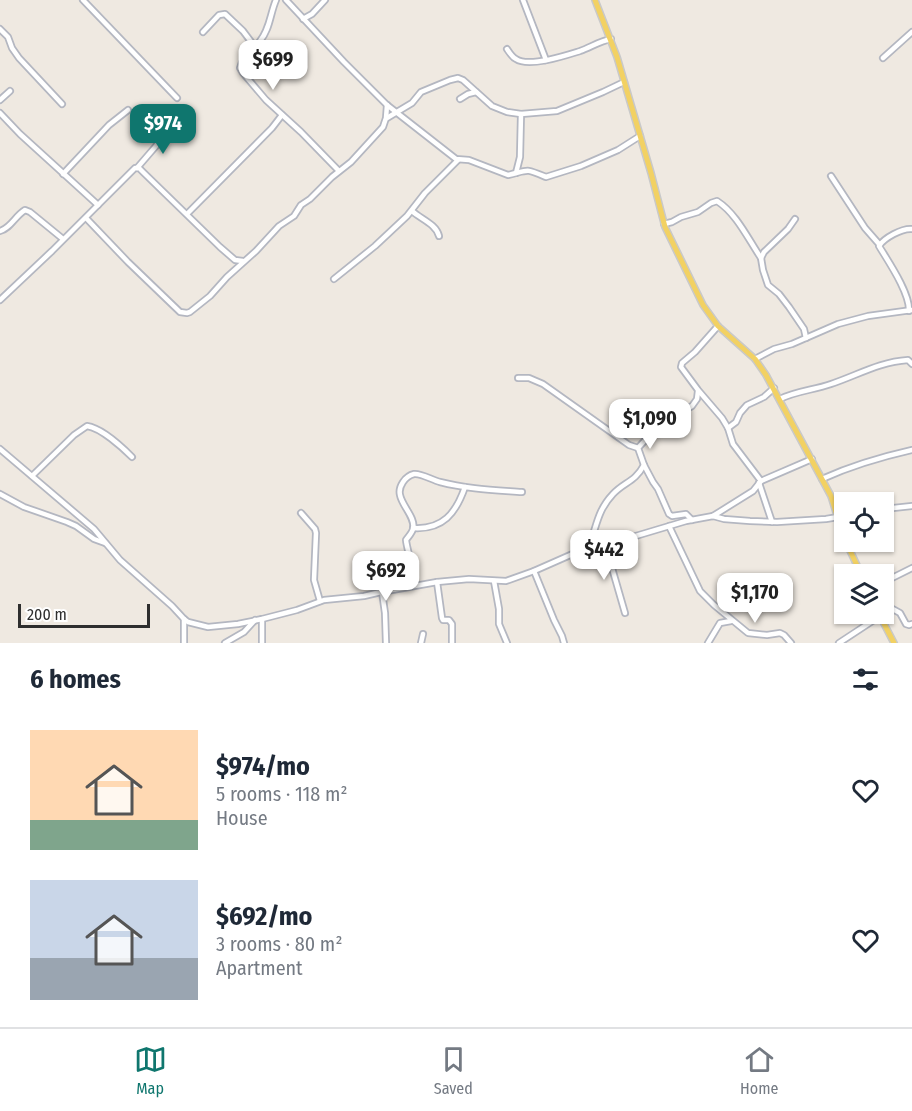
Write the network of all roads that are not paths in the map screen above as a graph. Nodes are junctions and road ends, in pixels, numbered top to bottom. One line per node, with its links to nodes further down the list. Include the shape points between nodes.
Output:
1 (83, 0): 19 (street)
2 (276, 0): 12 (street, via 266,34)
3 (286, 0): 7 (street)
4 (325, 0): 7 (street)
5 (523, 0): 15 (street)
6 (595, 0): 11 (main road)
7 (303, 19): 23 (street)
8 (0, 29): 22 (street, via 19,58)
9 (203, 32): 12 (street, via 219,15 225,14)
10 (912, 32): 14 (street)
11 (611, 39): 15 (street); 16 (main road)
12 (255, 47): 27 (street, via 240,68)
13 (507, 49): 15 (street, via 520,61)
14 (883, 58)
15 (546, 60)
16 (624, 82): 26 (street, via 557,111); 31 (main road)
17 (10, 91): 21 (street)
18 (476, 92): 20 (street); 25 (street, via 458,78 421,92); 26 (street, via 496,108)
19 (177, 98)
20 (460, 99)
21 (0, 100)
22 (62, 104)
23 (387, 105): 25 (street); 29 (street)
24 (128, 110): 36 (street)
25 (396, 112): 29 (street); 32 (street)
26 (521, 114): 35 (street)
27 (282, 115): 34 (street); 40 (street)
28 (1, 117): 36 (street)
29 (386, 118): 34 (street, via 376,136)
30 (165, 130): 33 (street)
31 (640, 136): 35 (street, via 618,150 550,176 528,170); 43 (main road)
32 (458, 160): 35 (street, via 470,160 508,175); 39 (street, via 424,193)
33 (137, 168): 38 (street); 40 (street)
34 (339, 171): 50 (street)
35 (516, 172)
36 (63, 174): 38 (street)
37 (831, 176): 48 (street)
38 (98, 205): 41 (street)
39 (412, 211): 46 (street); 51 (street)
40 (186, 214): 50 (street, via 235,260)
41 (86, 218): 47 (street); 50 (street, via 183,313 210,296)
42 (795, 219): 49 (street)
43 (664, 224): 49 (street, via 717,201 734,217); 54 (main road, via 703,305)
44 (912, 229): 48 (street)
45 (0, 231): 47 (street, via 25,210)
46 (440, 236)
47 (63, 239): 52 (street)
48 (879, 244): 53 (street)
49 (761, 258): 55 (street, via 768,285 789,307)
50 (243, 261)
51 (334, 279)
52 (0, 300)
53 (910, 311): 55 (street, via 851,320)
54 (718, 326): 56 (main road); 60 (street, via 682,363)
55 (806, 338): 56 (street)
56 (755, 359): 59 (main road)
57 (912, 364): 61 (street, via 908,360 892,361)
58 (518, 378): 63 (street, via 543,384)
59 (774, 388): 61 (main road); 62 (street, via 747,405)
60 (698, 390): 62 (street); 63 (street, via 692,406 658,426)
61 (780, 399): 67 (main road)
62 (728, 428): 71 (street, via 733,444)
63 (638, 448): 68 (street)
64 (0, 449): 69 (street)
65 (912, 450): 70 (street)
66 (132, 457): 69 (street, via 87,426)
67 (812, 459): 70 (main road); 71 (street)
68 (644, 465): 81 (street, via 669,514 686,514); 87 (street, via 601,509)
69 (32, 476): 86 (street)
70 (822, 479): 75 (main road)
71 (760, 482): 79 (street, via 753,491); 82 (street)
72 (465, 487): 73 (street); 84 (street, via 445,520); 84 (street, via 417,474 408,476 399,492)
73 (522, 492)
74 (0, 494): 86 (street, via 76,526)
75 (834, 502)
76 (912, 506): 77 (street)
77 (894, 507)
78 (301, 513): 95 (street, via 316,533 314,580)
79 (713, 516): 81 (street); 82 (street)
80 (834, 518): 82 (street)
81 (692, 520): 83 (street)
82 (772, 522)
83 (669, 526): 85 (street); 101 (street, via 700,591)
84 (413, 528): 93 (street, via 406,540 410,573)
85 (610, 543): 87 (street); 97 (street, via 612,568)
86 (107, 544): 98 (street)
87 (590, 546): 89 (street)
88 (912, 568): 90 (street)
89 (534, 571): 91 (street, via 512,580); 113 (street)
90 (894, 577)
91 (494, 581): 92 (street); 112 (street, via 499,624)
92 (437, 582): 93 (street); 111 (street, via 442,618 452,624)
93 (395, 589): 94 (street)
94 (382, 592): 95 (street); 109 (street)
95 (320, 601): 99 (street)
96 (894, 610): 104 (street, via 906,624)
97 (625, 613)
98 (184, 619): 100 (street, via 213,627); 106 (street)
99 (262, 619): 100 (street); 108 (street)
100 (255, 620): 107 (street)
101 (731, 621): 114 (street, via 720,623); 115 (street, via 748,633 780,633)
102 (866, 624): 116 (street)
103 (884, 624): 117 (main road)
104 (912, 624)
105 (423, 634): 110 (street)
106 (184, 643)
107 (225, 643)
108 (262, 643)
109 (386, 643)
110 (422, 643)
111 (452, 643)
112 (507, 643)
113 (564, 643)
114 (708, 643)
115 (791, 643)
116 (838, 643)
117 (894, 643)

